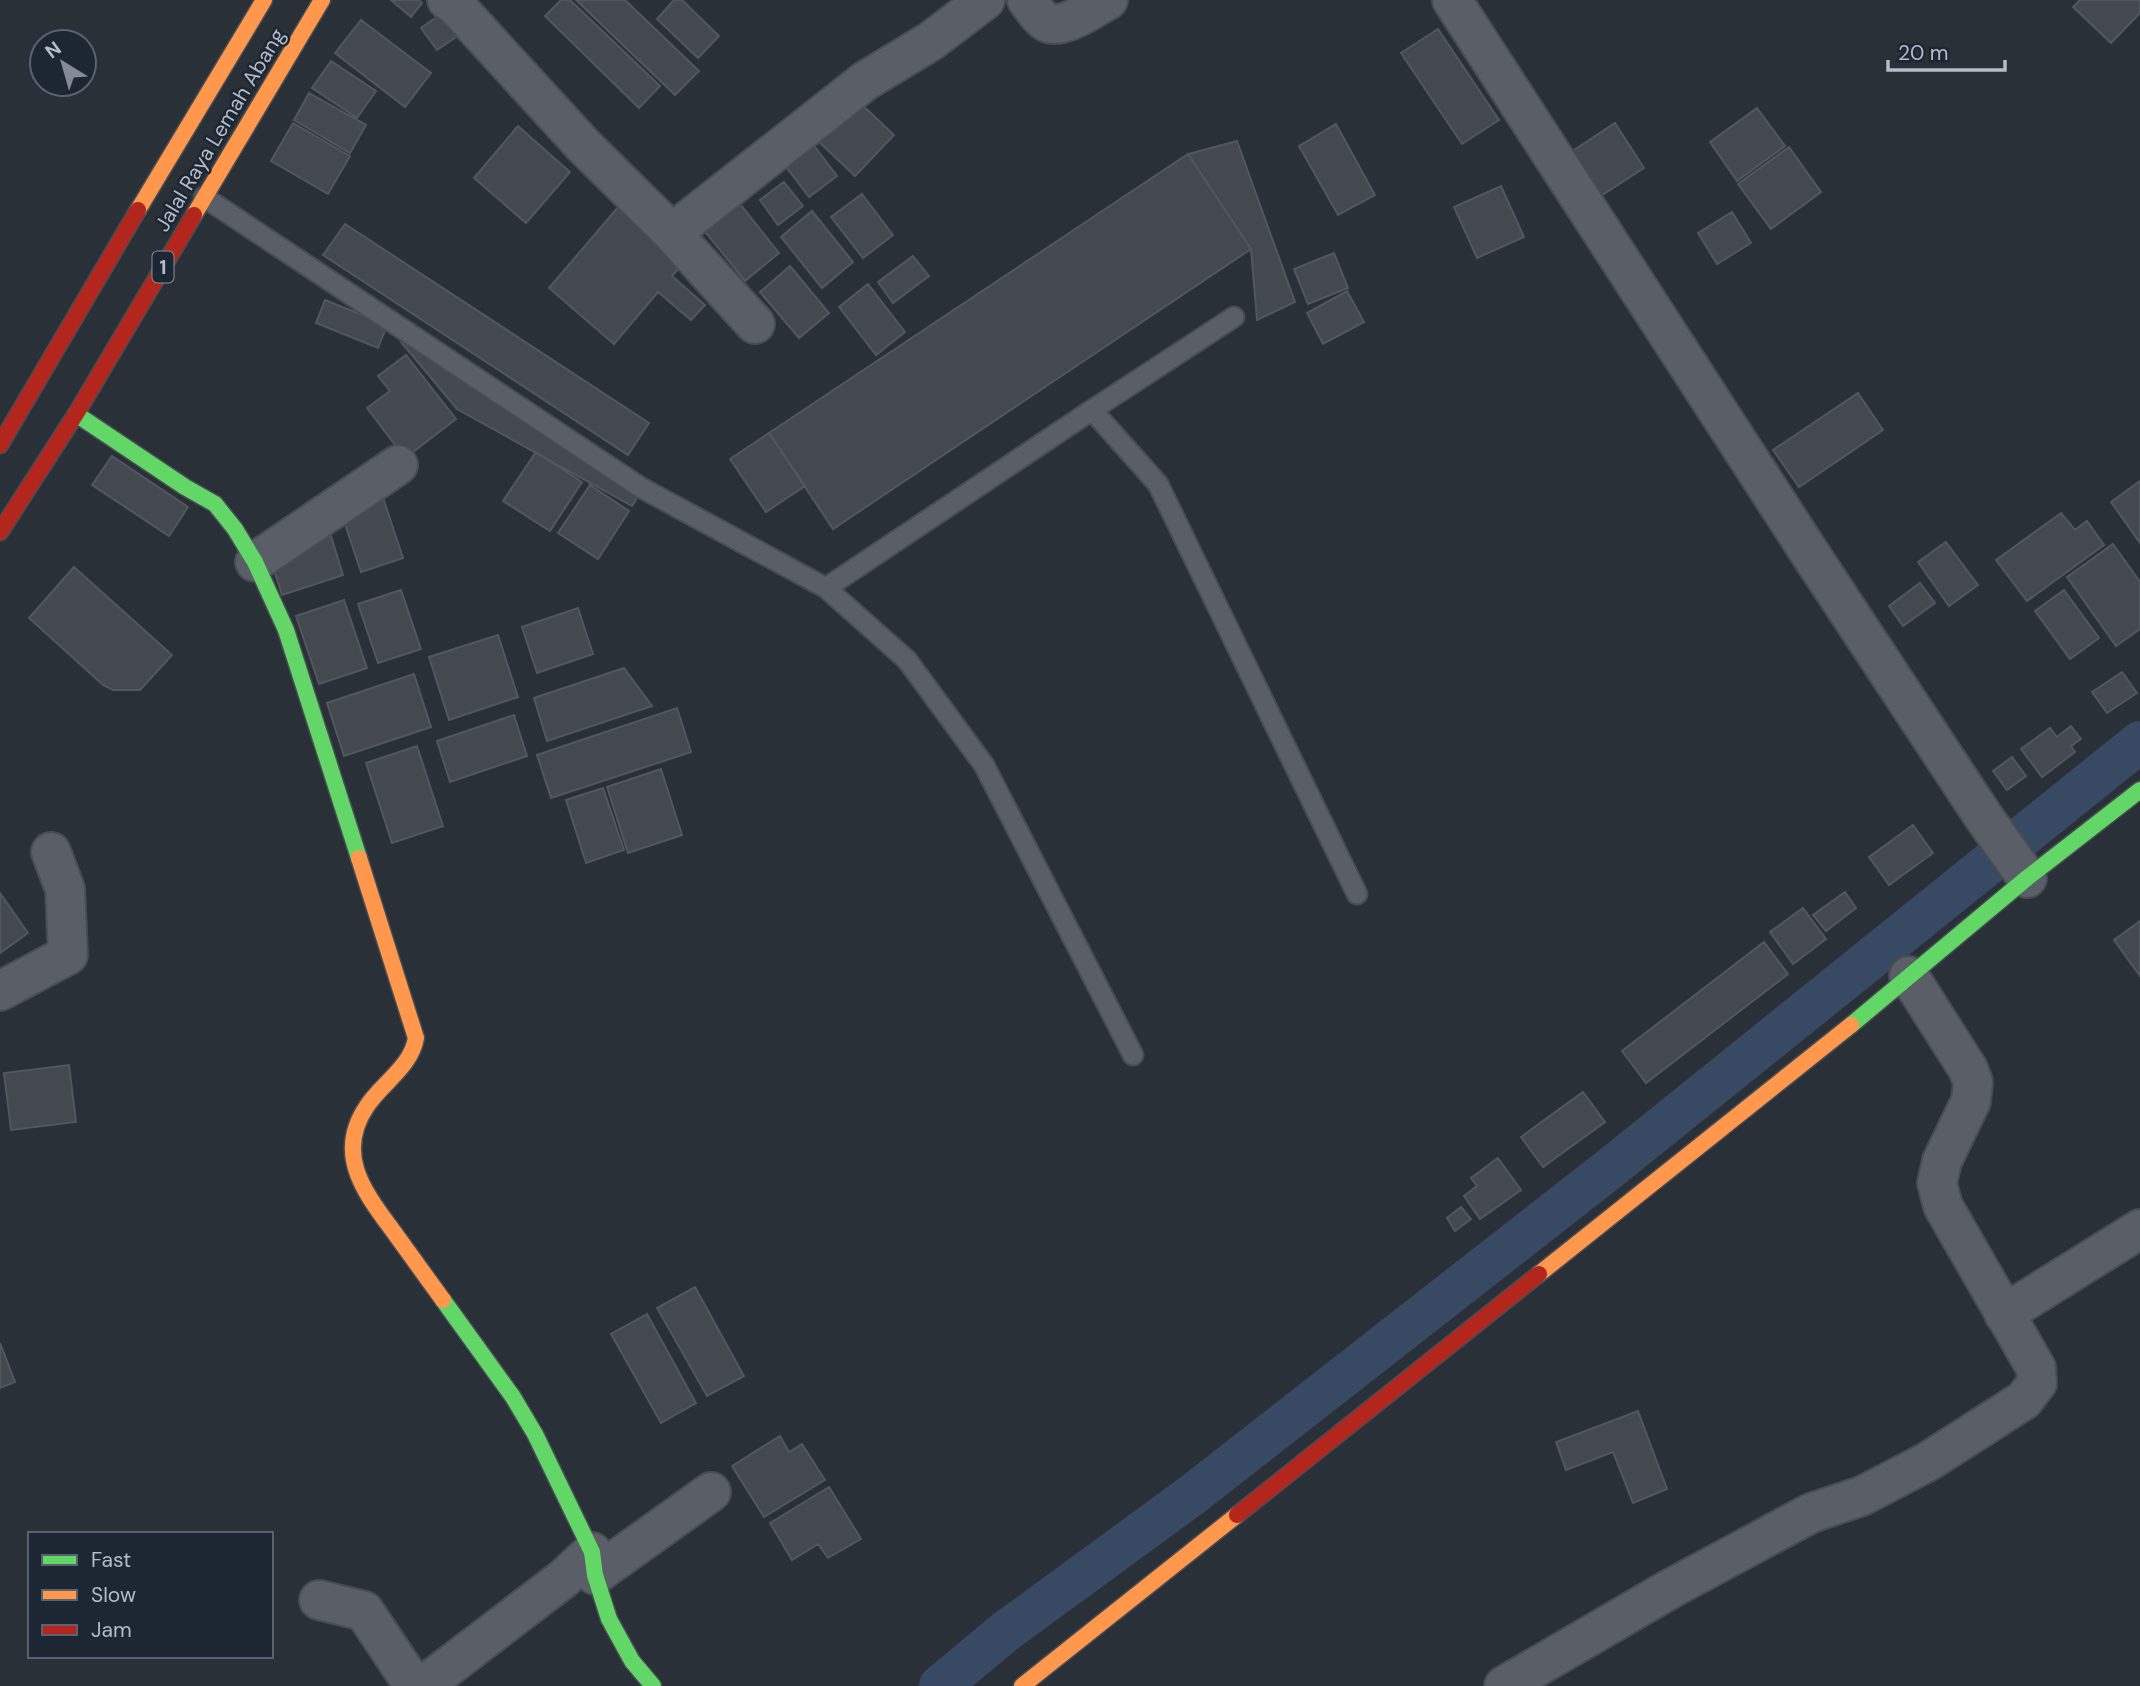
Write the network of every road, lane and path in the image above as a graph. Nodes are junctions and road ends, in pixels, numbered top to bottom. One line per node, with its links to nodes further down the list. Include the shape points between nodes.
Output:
1 (264, 0): 14 (main road, Jalal Raya Lemah Abang)
2 (322, 0): 8 (main road, Jalal Raya Lemah Abang / 1)
3 (447, 0): 9 (street)
4 (985, 0): 9 (street, via 931,41 865,81)
5 (1027, 0): 6 (street, via 1045,21 1057,24)
6 (1108, 0)
7 (1452, 0): 21 (street, via 1809,552)
8 (204, 197): 13 (main road, Jalal Raya Lemah Abang / 1); 18 (lane, via 640,487)
9 (673, 233): 11 (street)
10 (1234, 317): 12 (lane)
11 (755, 324)
12 (1092, 410): 18 (lane); 22 (lane, via 1158,484)
13 (76, 414): 16 (main road, Jalal Raya Lemah Abang / 1); 17 (main road, via 215,504)
14 (0, 445)
15 (398, 466): 17 (street)
16 (0, 532)
17 (254, 562): 29 (main road, via 286,630 416,1038 410,1058 372,1097 355,1128 352,1149 363,1189 513,1397 535,1434)
18 (826, 588): 25 (lane, via 907,660 984,765)
19 (2140, 790): 21 (main road)
20 (51, 852): 24 (street, via 65,889 68,955)
21 (2022, 870): 23 (main road)
22 (1357, 894)
23 (1909, 976): 27 (street, via 1973,1082 1971,1101 1942,1161 1937,1183 1943,1206); 34 (main road)
24 (0, 991)
25 (1133, 1055)
26 (2140, 1229): 27 (street)
27 (2004, 1314): 35 (street, via 2036,1368 2037,1383 2024,1400 1928,1461 1862,1496 1811,1513)
28 (711, 1492): 29 (street)
29 (593, 1564): 32 (street, via 563,1578); 33 (main road, via 609,1619 632,1661)
30 (319, 1600): 31 (street, via 364,1611)
31 (414, 1686)
32 (423, 1686)
33 (653, 1686)
34 (1022, 1686)
35 (1504, 1686)

